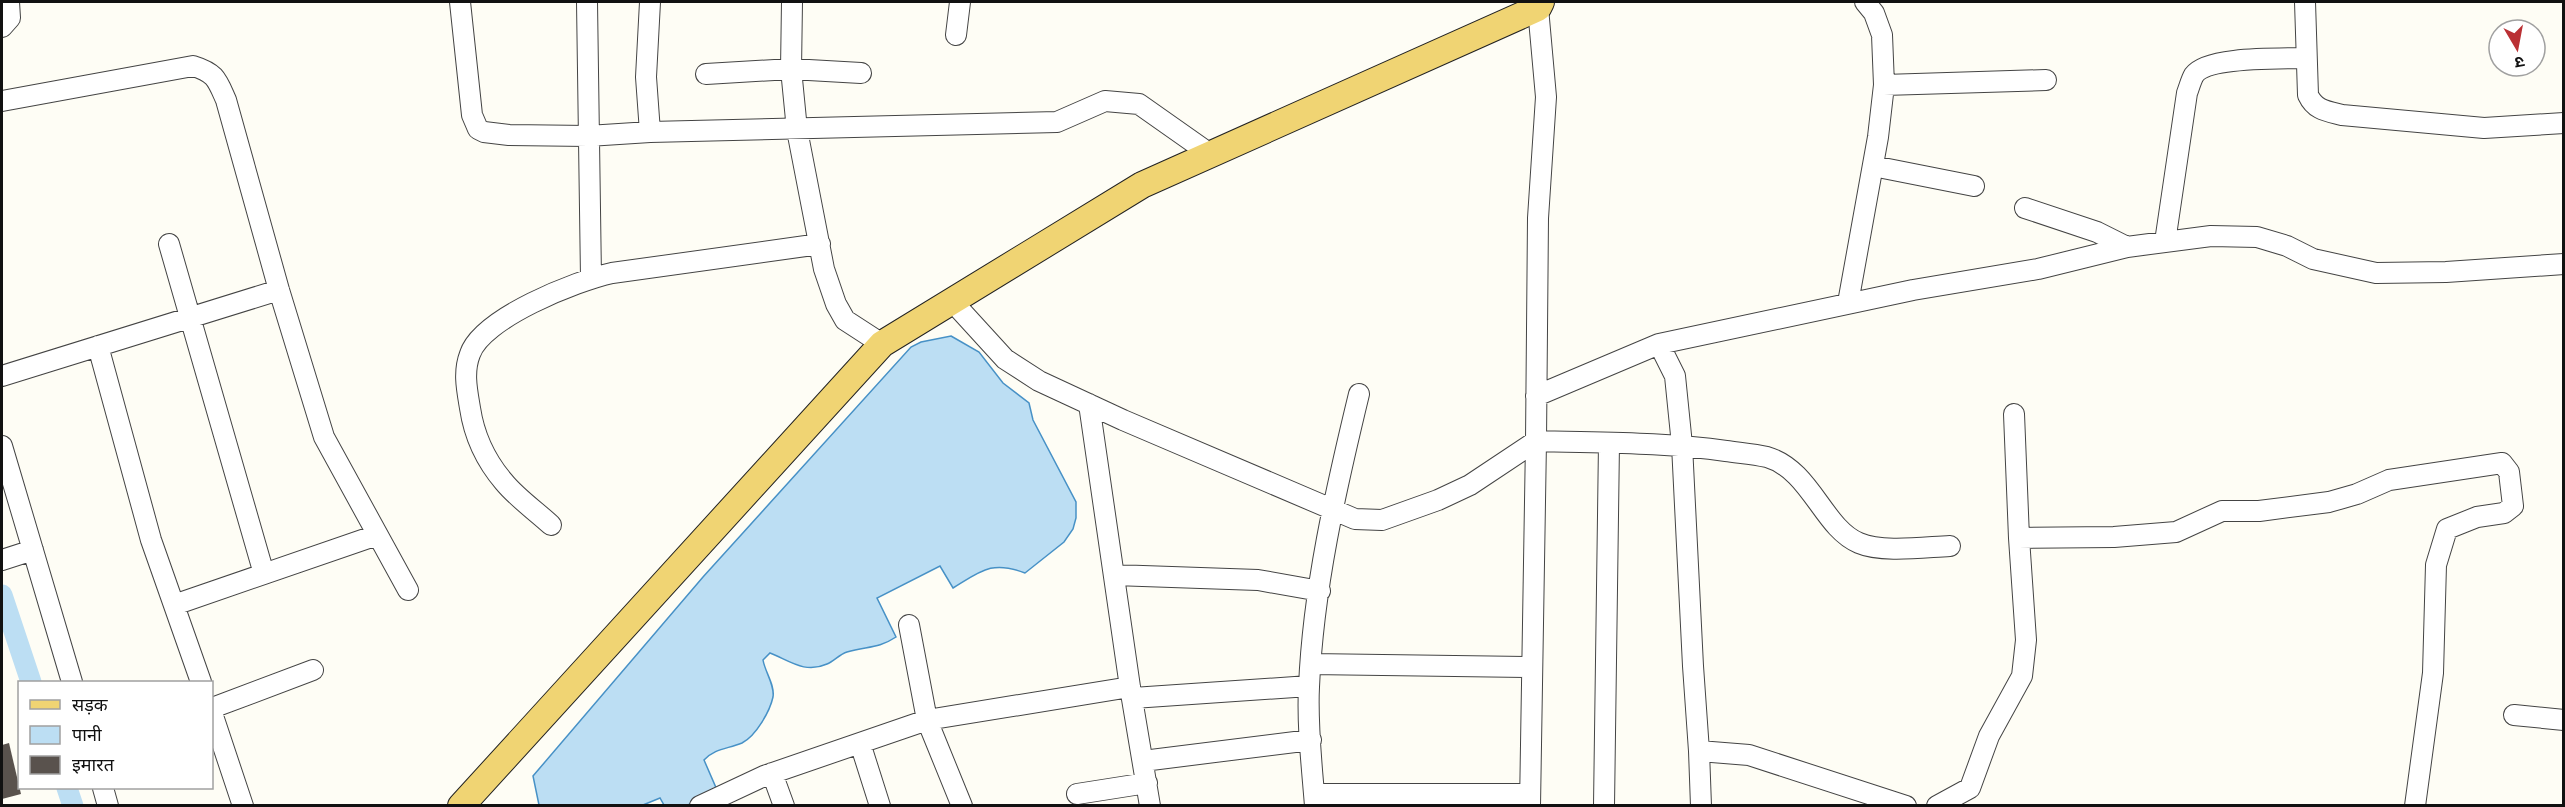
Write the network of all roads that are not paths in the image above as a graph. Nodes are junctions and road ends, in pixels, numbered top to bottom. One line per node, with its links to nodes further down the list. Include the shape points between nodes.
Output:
1 (9, 2): 10 (street, via 10,18)
2 (460, 2): 22 (street, via 472,115 478,129 509,135)
3 (587, 2): 22 (street)
4 (650, 2): 21 (street, via 646,77)
5 (792, 2): 13 (street)
6 (960, 2): 11 (street)
7 (1865, 2): 17 (street, via 1882,34)
8 (2305, 2): 12 (street)
9 (1539, 5): 23 (main road); 42 (street, via 1546,97 1538,218)
10 (2, 27)
11 (956, 35)
12 (2305, 58): 19 (street, via 2308,95 2313,105 2322,110 2484,128); 27 (street, via 2222,63 2194,74 2187,93)
13 (791, 69): 14 (street); 15 (street); 20 (street)
14 (861, 73)
15 (706, 74)
16 (2046, 80): 17 (street)
17 (1884, 85): 24 (street)
18 (2, 101): 33 (street, via 193,66 208,70 217,79 226,100)
19 (2564, 123)
20 (797, 130): 21 (street); 23 (street, via 1057,122 1105,101 1139,104); 29 (street)
21 (650, 132): 22 (street)
22 (588, 136): 32 (street)
23 (1210, 154): 34 (main road, via 1142,185)
24 (1873, 166): 25 (street); 35 (street)
25 (1974, 186)
26 (2025, 208): 30 (street, via 2097,232)
27 (2165, 242): 30 (street); 31 (street, via 2211,236 2257,237 2313,259 2376,273)
28 (169, 244): 36 (street)
29 (820, 244): 32 (street); 37 (street, via 830,286 845,320)
30 (2127, 247): 35 (street, via 2038,269)
31 (2564, 264)
32 (591, 278): 50 (street, via 500,320 470,352 465,374 473,427 482,448 504,482)
33 (279, 290): 36 (street); 51 (street, via 324,437)
34 (952, 301): 37 (main road); 43 (street, via 1005,359)
35 (1848, 303): 38 (street)
36 (189, 318): 39 (street); 56 (street)
37 (882, 344): 87 (main road)
38 (1659, 344): 42 (street); 47 (street, via 1675,376)
39 (98, 346): 40 (street); 60 (street)
40 (2, 376)
41 (1359, 394): 49 (street)
42 (1536, 396): 45 (street)
43 (1089, 404): 49 (street); 57 (street)
44 (2014, 414): 52 (street)
45 (1536, 441): 46 (street); 49 (street, via 1470,484 1404,513 1382,520 1355,519); 63 (street)
46 (1609, 443): 47 (street); 92 (street)
47 (1682, 445): 53 (street, via 1768,458 1786,466 1809,488 1838,527 1859,543 1883,548); 76 (street)
48 (2, 446): 54 (street)
49 (1331, 509): 59 (street)
50 (551, 525)
51 (377, 535): 56 (street); 58 (street)
52 (2019, 538): 95 (street, via 2026,640 2022,676 1989,736 1970,788); 96 (street, via 2176,532 2222,512 2330,502 2389,480 2502,464 2509,472 2513,506 2504,513 2477,517 2447,529 2436,565 2433,673)
53 (1950, 546)
54 (33, 550): 55 (street); 65 (street)
55 (4, 559)
56 (264, 574): 60 (street)
57 (1114, 575): 59 (street, via 1257,580); 68 (street)
58 (408, 590)
59 (1320, 591): 62 (street)
60 (174, 605): 66 (street)
61 (909, 625): 72 (street)
62 (1311, 664): 63 (street); 67 (street)
63 (1532, 667): 83 (street)
64 (313, 670): 69 (street)
65 (72, 681)
66 (201, 681)
67 (1309, 686): 68 (street); 74 (street)
68 (1132, 692): 72 (street); 77 (street)
69 (213, 708)
70 (2514, 715): 73 (street)
71 (213, 716): 86 (street)
72 (927, 720): 75 (street); 90 (street)
73 (2564, 720)
74 (1311, 740): 77 (street); 82 (street)
75 (860, 743): 78 (street); 89 (street)
76 (1700, 751): 93 (street); 94 (street, via 1749,755)
77 (1143, 760): 79 (street)
78 (772, 773): 84 (street); 88 (street)
79 (1147, 783): 81 (street); 91 (street)
80 (103, 789): 85 (street)
81 (1077, 794)
82 (1315, 800): 83 (street)
83 (1530, 800)
84 (710, 803)
85 (108, 806)
86 (243, 806)
87 (462, 806)
88 (784, 806)
89 (880, 806)
90 (962, 806)
91 (1150, 806)
92 (1604, 806)
93 (1701, 806)
94 (1906, 806)
95 (1937, 806)
96 (2415, 806)

